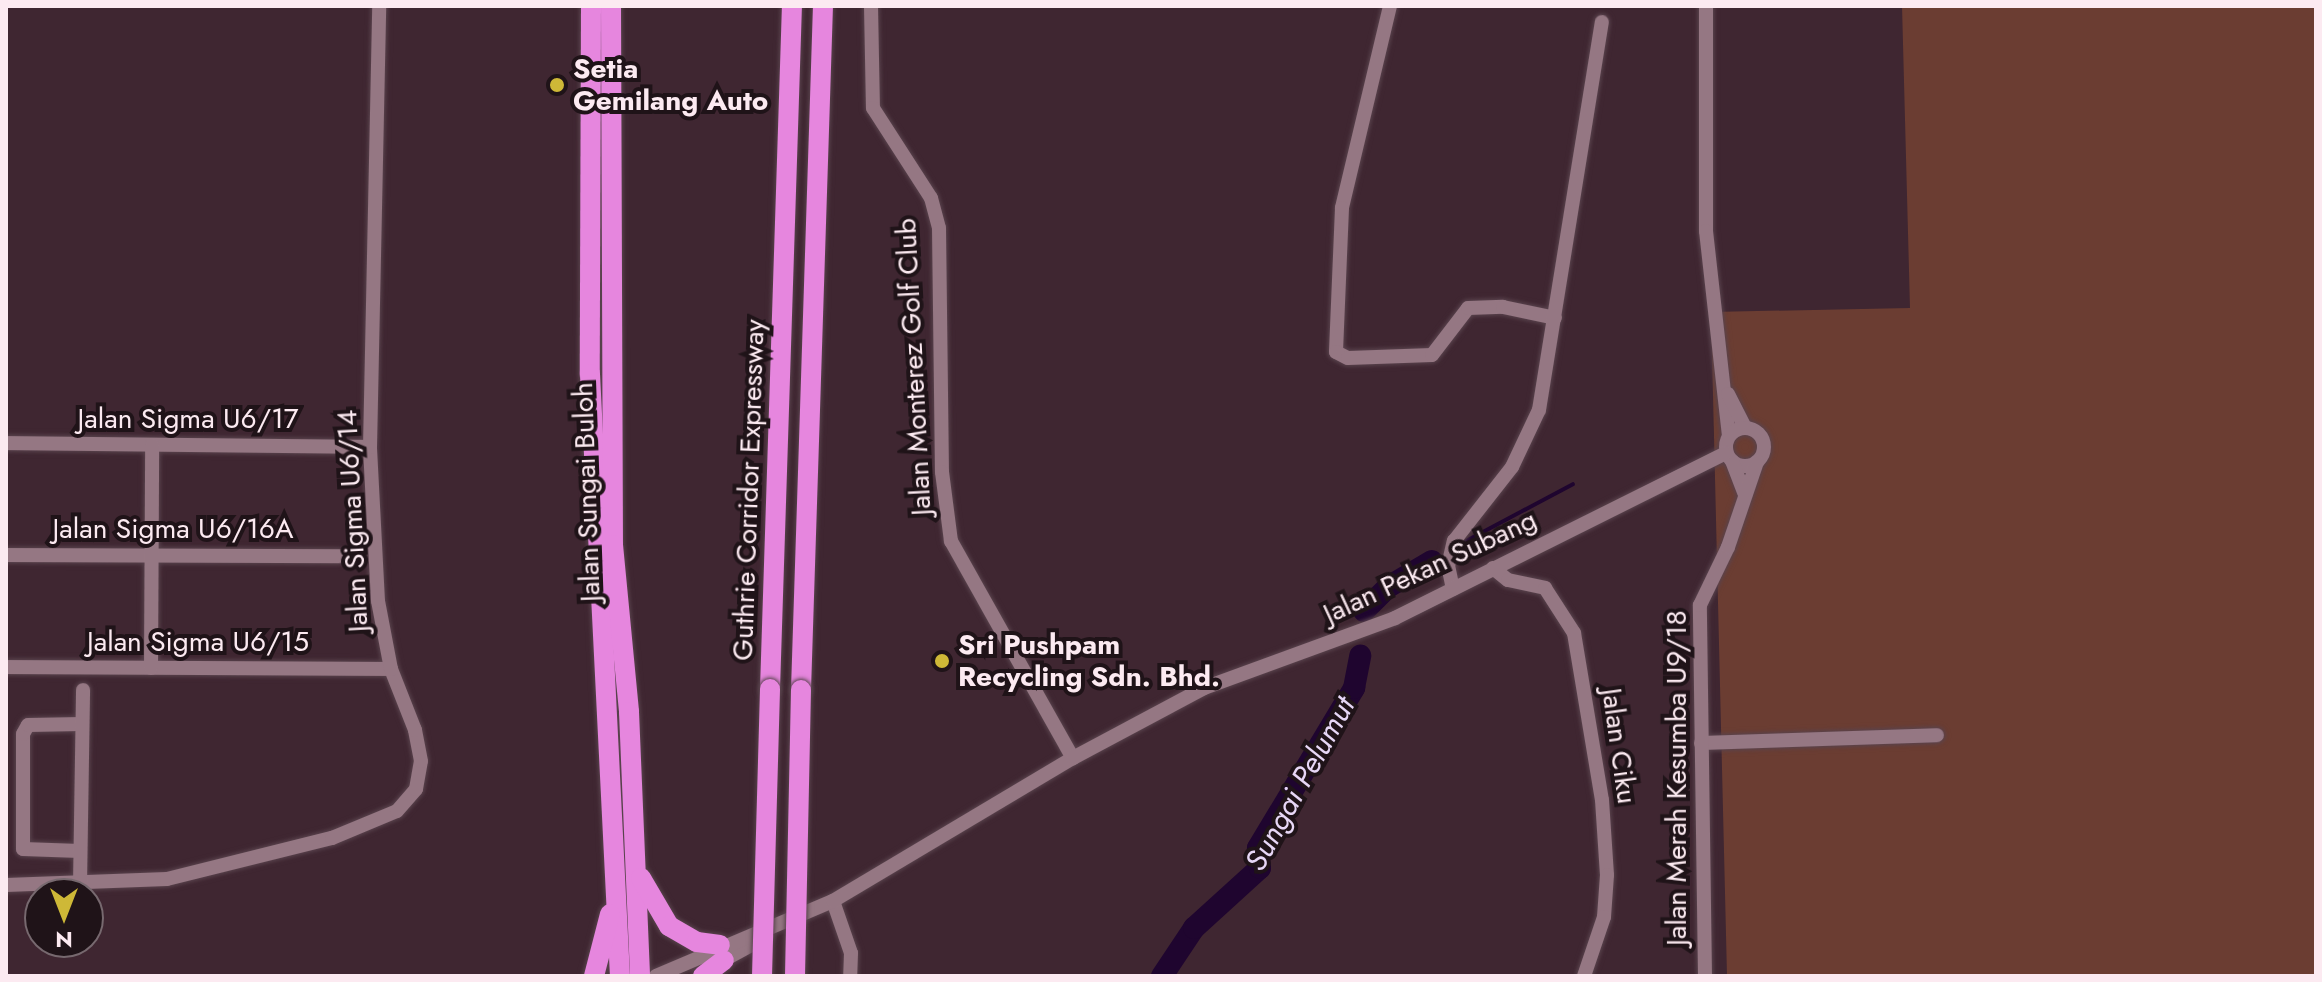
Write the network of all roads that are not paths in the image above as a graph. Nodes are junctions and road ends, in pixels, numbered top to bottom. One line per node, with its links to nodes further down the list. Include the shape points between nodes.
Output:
1 (379, 6): 16 (street, Jalan Sigma U6/14)
2 (591, 6): 38 (highway, Jalan Sungai Buloh, via 590,374)
3 (611, 6): 34 (highway, Jalan Sungai Buloh, via 613,545)
4 (792, 6): 46 (highway, Guthrie Corridor Expressway, bridge)
5 (823, 6): 47 (highway, bridge)
6 (871, 6): 32 (street, Jalan Monterez Golf Club, via 873,108 931,198 939,228 942,472 951,541)
7 (1390, 6): 10 (street, via 1342,208 1336,352 1348,358 1432,355 1468,308 1503,307)
8 (1706, 6): 11 (street, via 1706,231 1719,360)
9 (1602, 22): 10 (street)
10 (1555, 318): 24 (street, via 1530,434 1512,467 1454,541 1448,566)
11 (1728, 394): 12 (street); 13 (street)
12 (1745, 428): 13 (street); 18 (street, via 1764,445)
13 (1729, 436): 17 (street)
14 (6, 443): 15 (street, Jalan Sigma U6/17)
15 (152, 445): 16 (street, Jalan Sigma U6/17); 21 (street)
16 (370, 447): 27 (street, Jalan Sigma U6/14, via 378,601)
17 (1729, 457): 18 (street, via 1749,466); 19 (street); 23 (street, Jalan Pekan Subang)
18 (1757, 462): 19 (street, Jalan Merah Kesumba U9/18)
19 (1744, 493): 31 (street, Jalan Merah Kesumba U9/18, via 1728,547 1700,605)
20 (6, 555): 21 (street, Jalan Sigma U6/16A)
21 (152, 555): 22 (street, Jalan Sigma U6/16A); 26 (street)
22 (339, 556)
23 (1493, 568): 24 (street, Jalan Pekan Subang); 49 (street, Jalan Ciku, via 1508,580 1545,588 1574,633 1602,800 1607,875 1604,917)
24 (1453, 589): 32 (street, Jalan Pekan Subang, via 1343,640 1204,688)
25 (6, 667): 26 (street, Jalan Sigma U6/15)
26 (151, 668): 27 (street, Jalan Sigma U6/15)
27 (391, 669): 36 (street, Jalan Sigma U6/14, via 421,761 416,789 397,811 332,838 167,879)
28 (83, 690): 29 (street)
29 (82, 724): 33 (street); 33 (street, via 28,725 23,734 23,849)
30 (1937, 735): 31 (street)
31 (1701, 743): 50 (street, Jalan Merah Kesumba U9/18)
32 (1073, 758): 37 (street, Jalan Pekan Subang)
33 (80, 851): 35 (street)
34 (637, 871): 39 (highway, via 669,926); 42 (highway, Jalan Sungai Buloh)
35 (80, 878)
36 (104, 883)
37 (833, 901): 39 (street, Jalan Pekan Subang, via 774,928 757,945); 48 (street, via 851,953)
38 (615, 904): 40 (highway); 41 (highway, Jalan Sungai Buloh)
39 (722, 953): 43 (street); 44 (street); 45 (highway)
40 (594, 976)
41 (620, 976)
42 (640, 976)
43 (656, 976)
44 (694, 976)
45 (703, 976)
46 (762, 976)
47 (795, 976)
48 (850, 976)
49 (1584, 976)
50 (1705, 976)

